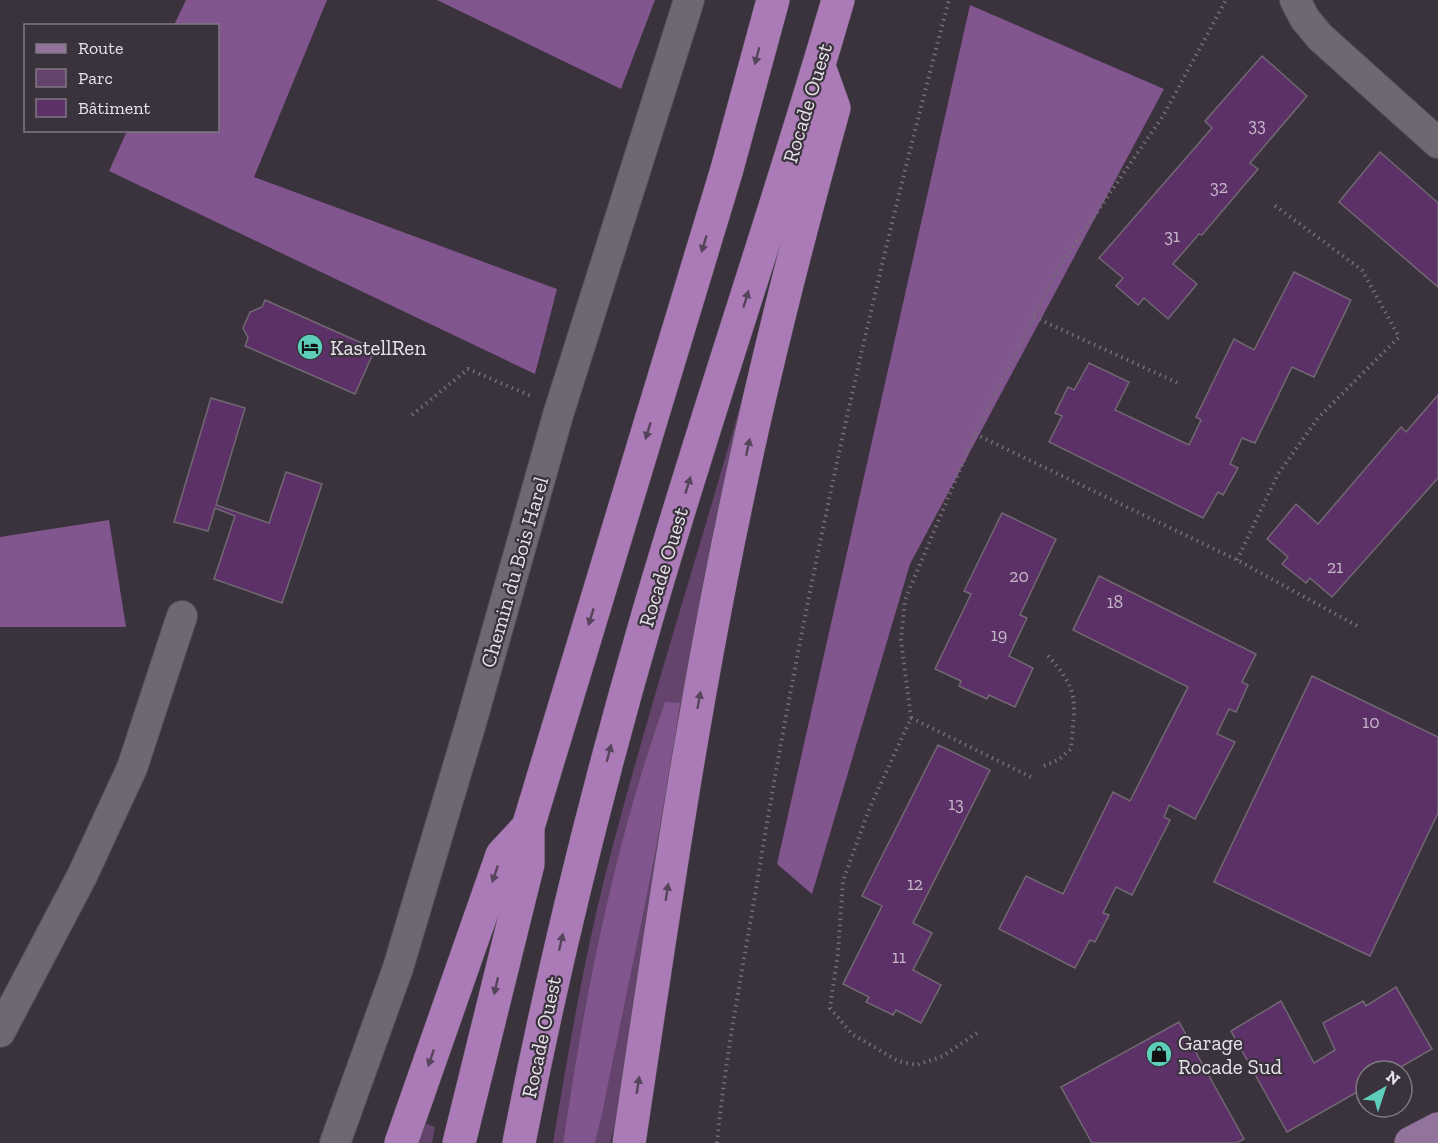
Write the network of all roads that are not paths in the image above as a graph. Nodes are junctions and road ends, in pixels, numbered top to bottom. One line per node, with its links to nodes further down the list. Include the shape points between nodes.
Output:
1 (689, 0): 11 (street, Chemin du Bois Harel, via 558,416 398,968)
2 (773, 0): 8 (highway, one-way to 8, via 723,181)
3 (838, 0): 5 (highway, Rocade Ouest)
4 (1295, 0): 6 (street, via 1320,37)
5 (819, 66): 14 (highway, Rocade Ouest, one-way to 5, via 572,892 618,720); 15 (highway, one-way to 5, via 681,802 734,513 757,406 834,108)
6 (1438, 143)
7 (182, 616): 9 (street, via 132,768 82,876)
8 (528, 826): 12 (highway, one-way to 12, via 502,855); 13 (highway, one-way to 13, via 528,864)
9 (0, 1032)
10 (1438, 1129): 16 (main road)
11 (335, 1143)
12 (401, 1143)
13 (459, 1143)
14 (519, 1143)
15 (629, 1143)
16 (1411, 1143)

